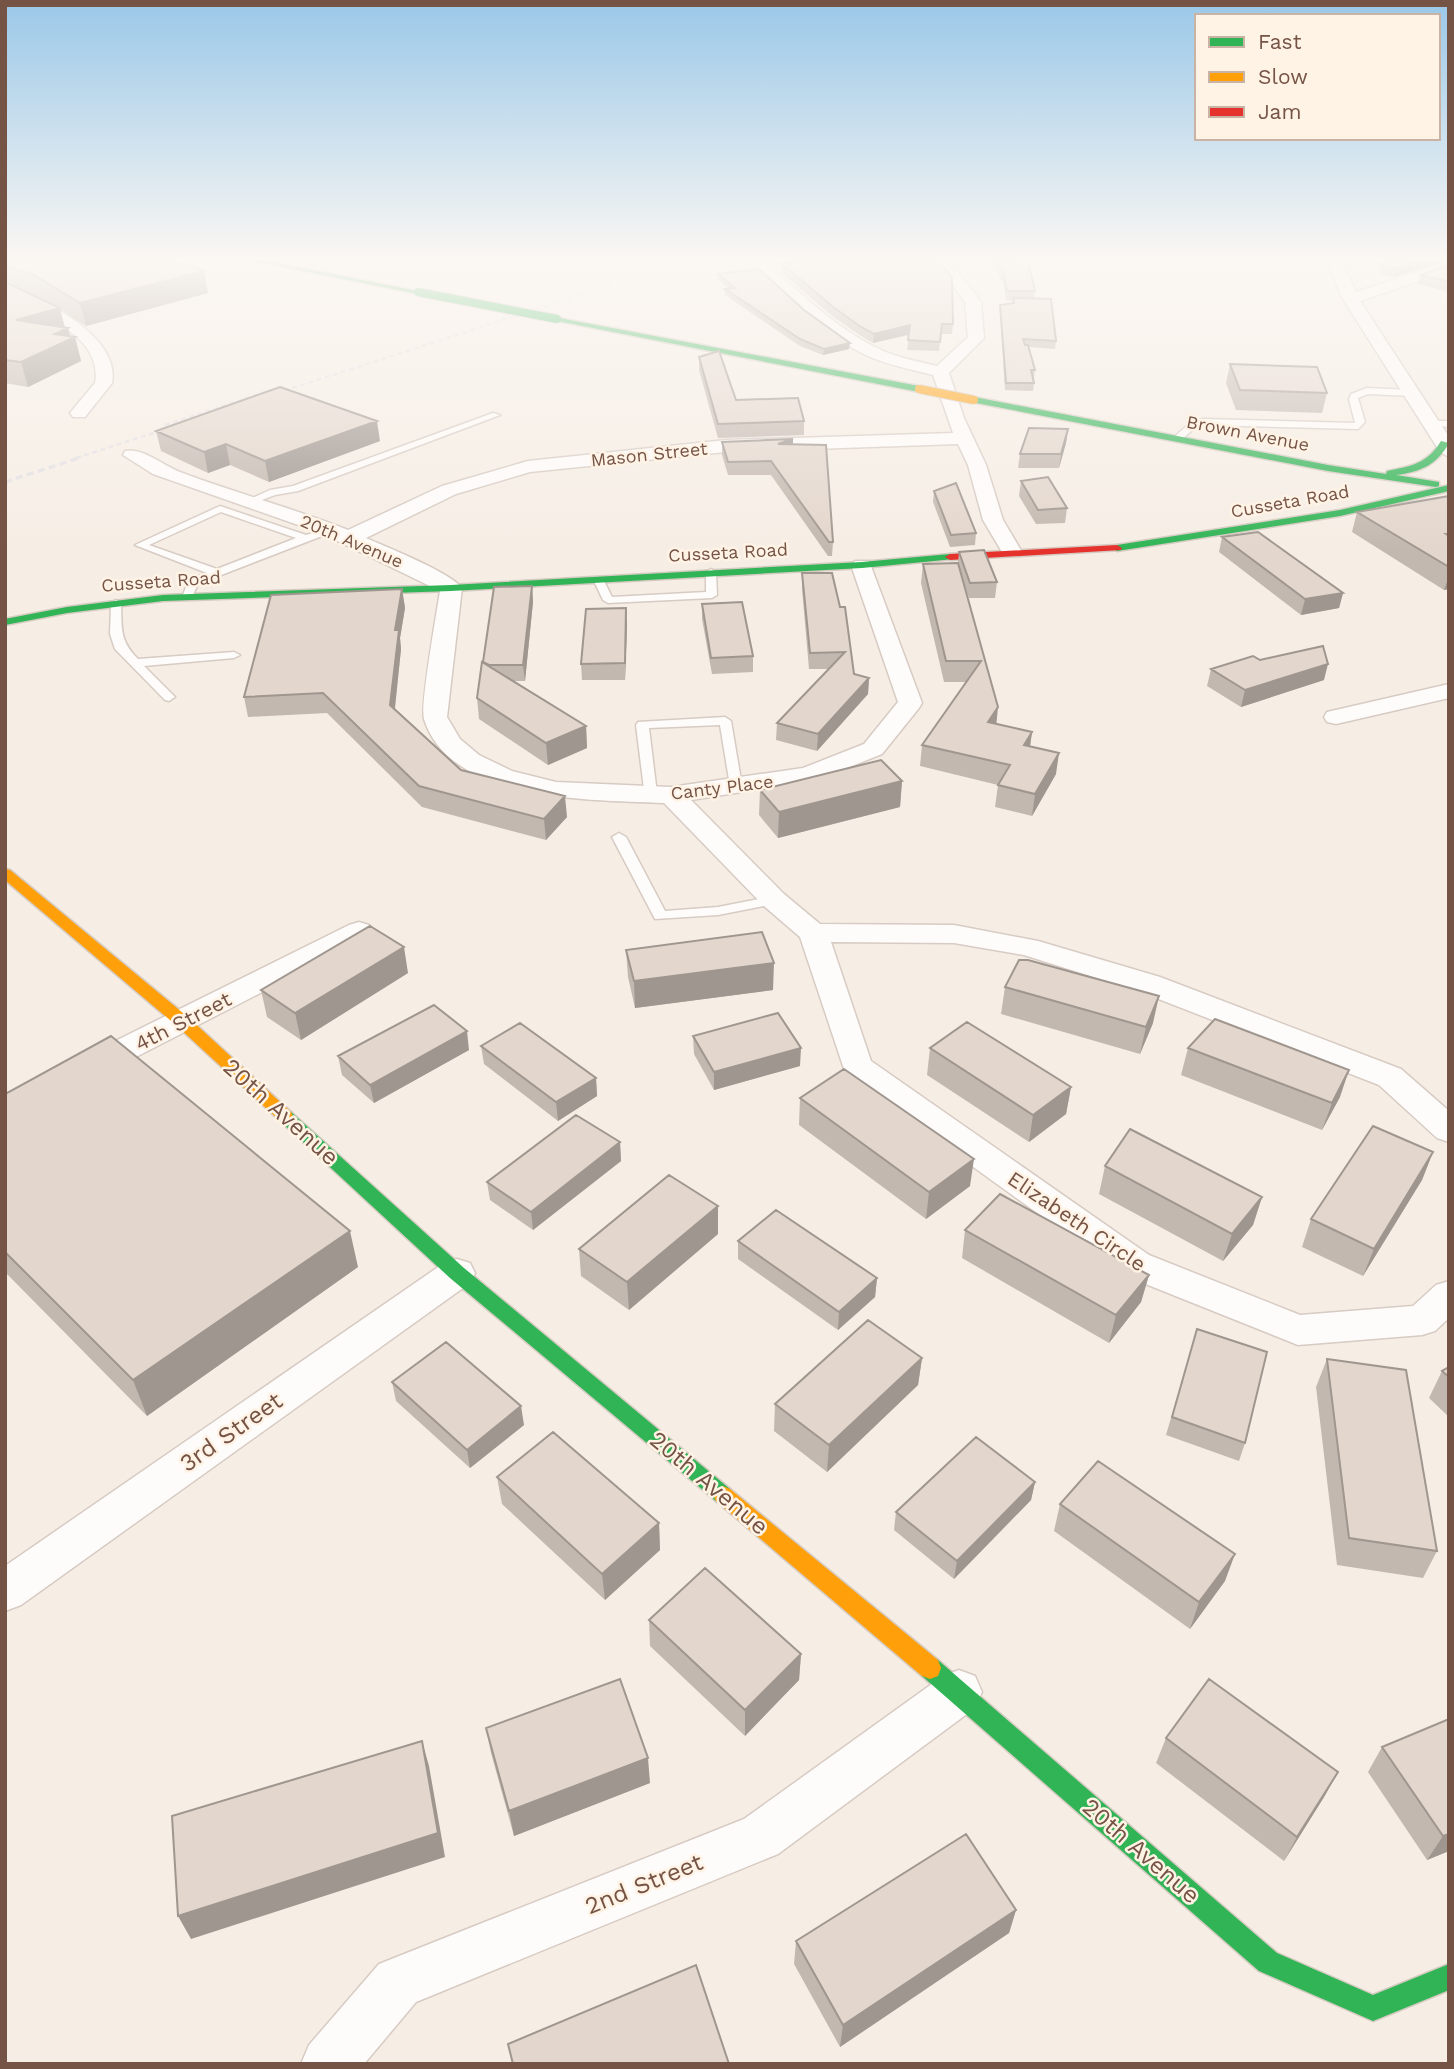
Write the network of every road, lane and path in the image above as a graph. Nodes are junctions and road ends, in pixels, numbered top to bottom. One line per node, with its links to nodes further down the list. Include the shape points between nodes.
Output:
1 (99, 358): 8 (street, via 105,379)
2 (756, 358): 13 (street, Brown Avenue, bridge)
3 (886, 358): 6 (street)
4 (955, 358): 6 (street)
5 (1389, 358): 7 (street)
6 (940, 372): 12 (street)
7 (1414, 396): 10 (street); 13 (lane, via 1354,396 1361,422 1358,426 1203,422)
8 (79, 413)
9 (496, 415): 18 (lane)
10 (1432, 422): 11 (lane); 14 (street)
11 (1449, 424)
12 (964, 438): 19 (street, Mason Street, via 726,446 528,467 449,490); 21 (street, via 993,520)
13 (1177, 439): 16 (street, Brown Avenue)
14 (1447, 448): 16 (street, via 1416,470)
15 (132, 455): 18 (street, 20th Avenue, via 151,468)
16 (1367, 474): 17 (street, Brown Avenue)
17 (1449, 487): 21 (street, Cusseta Road, via 1340,513 1124,548)
18 (251, 501): 19 (street, 20th Avenue)
19 (339, 534): 20 (lane); 26 (street, 20th Avenue, via 404,561)
20 (306, 538): 24 (lane); 24 (lane, via 220,509 140,545)
21 (1012, 552): 22 (street, Cusseta Road)
22 (862, 565): 23 (street, Cusseta Road); 35 (street, Canty Place, via 909,703 873,749 808,775)
23 (711, 572): 25 (street, Cusseta Road); 25 (lane, via 712,595 608,600)
24 (216, 573): 27 (lane, via 192,582)
25 (598, 579): 26 (street, Cusseta Road)
26 (451, 588): 27 (street, Cusseta Road); 36 (street, Canty Place, via 435,717 450,743 470,760 503,776 555,790)
27 (187, 597): 28 (street, Cusseta Road)
28 (116, 603): 29 (street, Cusseta Road); 31 (lane, via 116,635 121,649)
29 (5, 622)
30 (234, 655): 31 (lane)
31 (135, 663): 33 (lane)
32 (1449, 691): 34 (street)
33 (169, 697)
34 (1336, 718)
35 (736, 786): 36 (street, Canty Place); 36 (lane, via 724,721 642,725)
36 (661, 795): 39 (street)
37 (620, 837): 39 (lane, via 660,916)
38 (5, 873): 42 (street, 20th Avenue)
39 (774, 900): 41 (street)
40 (359, 931): 42 (street, 4th Street)
41 (813, 933): 44 (street, via 954,933 1028,947 1149,984 1390,1077); 46 (street, Elizabeth Circle, via 858,1067 1136,1265 1298,1330 1422,1320)
42 (183, 1022): 43 (street, 4th Street); 45 (street, 20th Avenue)
43 (64, 1080)
44 (1449, 1130)
45 (457, 1273): 47 (street, 3rd Street); 48 (street, 20th Avenue)
46 (1449, 1295)
47 (5, 1591)
48 (959, 1692): 49 (street, 20th Avenue, via 1268,1962 1373,2008); 50 (street, 2nd Street, via 761,1837 398,1983)
49 (1449, 1977)
50 (328, 2064)

